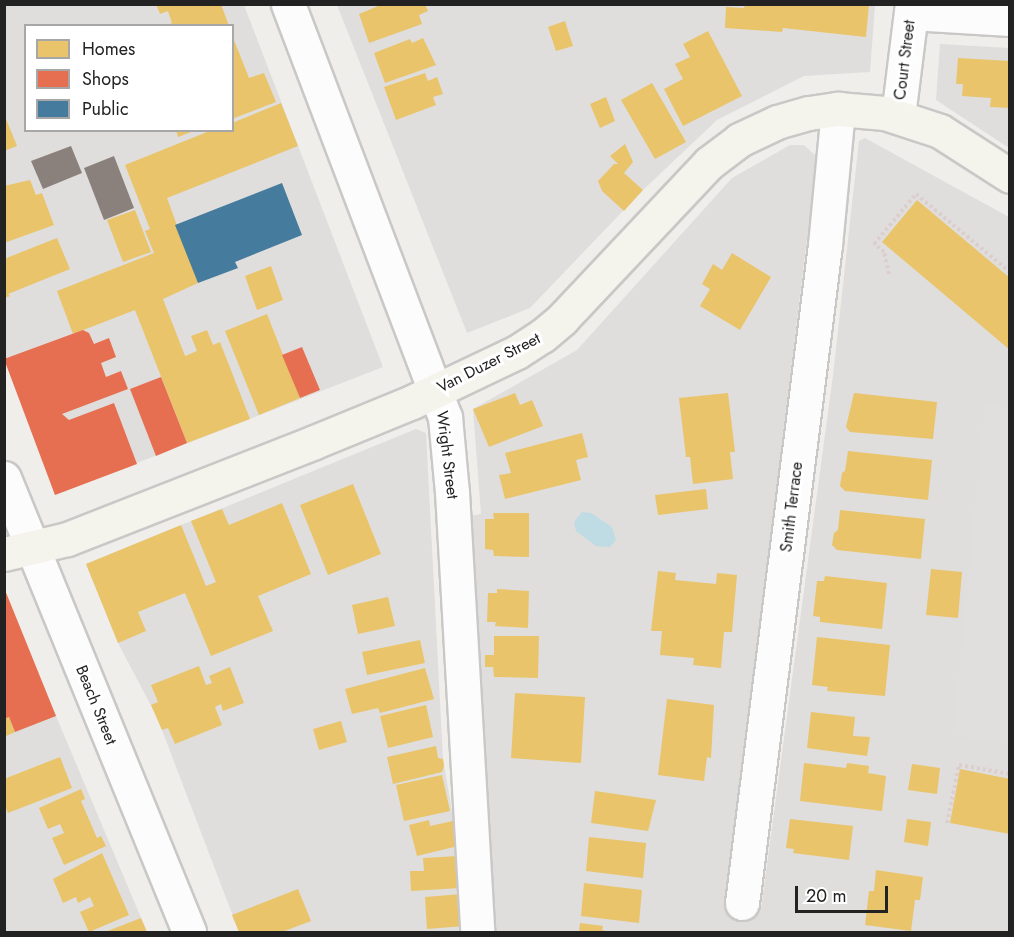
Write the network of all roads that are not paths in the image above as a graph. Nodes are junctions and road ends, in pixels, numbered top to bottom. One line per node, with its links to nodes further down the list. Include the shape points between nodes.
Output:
1 (288, 4): 7 (street, Wright Street)
2 (912, 9): 3 (street); 5 (street, Court Street)
3 (1010, 19)
4 (838, 110): 5 (main road, Van Duzer Street); 7 (main road, Van Duzer Street, via 777,122 723,150 680,190 553,328 517,352); 10 (street, Smith Terrace, via 825,245)
5 (898, 116): 6 (main road, Van Duzer Street, via 940,131)
6 (1010, 176)
7 (436, 390): 9 (main road, Van Duzer Street, via 67,539); 12 (street, Wright Street, via 445,417 452,492)
8 (4, 478): 9 (street, Beach Street)
9 (18, 551): 11 (street, Beach Street)
10 (742, 903)
11 (189, 933)
12 (477, 933)

